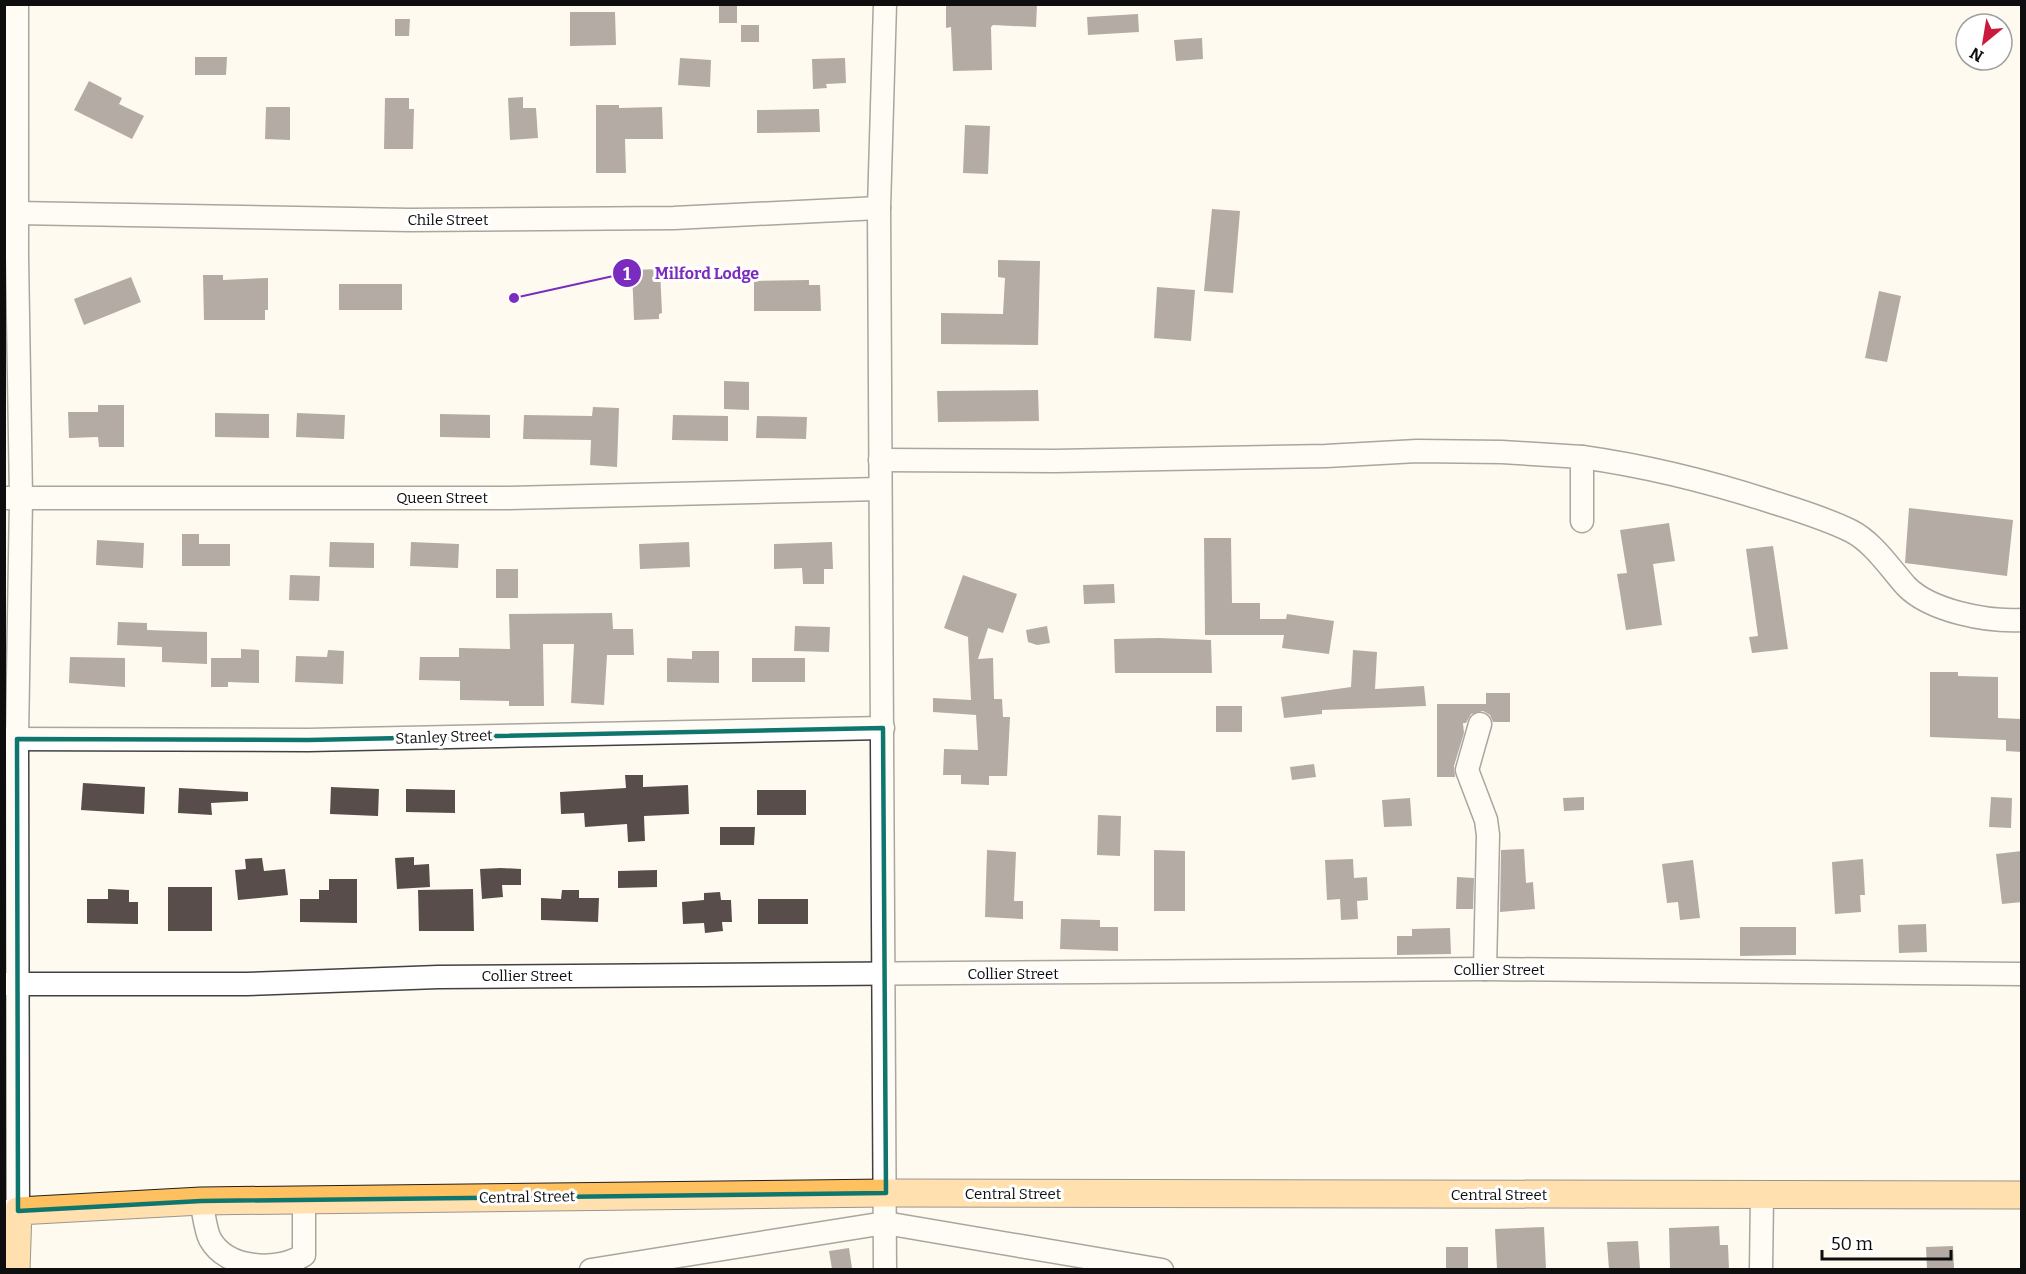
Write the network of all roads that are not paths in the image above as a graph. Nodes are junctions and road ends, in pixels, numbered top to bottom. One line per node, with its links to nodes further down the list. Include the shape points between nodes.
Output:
1 (18, 4): 4 (street)
2 (885, 4): 3 (street)
3 (879, 208): 4 (street, Chile Street, via 675,218 410,220); 7 (street)
4 (16, 213): 5 (street)
5 (11, 256): 9 (street)
6 (1582, 457): 7 (street, via 1417,451 1055,461); 10 (street); 11 (street, via 1711,482 1817,517 1853,532 1927,602 2007,621)
7 (880, 460): 8 (street)
8 (880, 489): 9 (street, Queen Street, via 509,498); 13 (street)
9 (13, 498): 14 (street)
10 (1582, 521)
11 (2022, 620)
12 (1480, 724): 15 (street, via 1467,771 1488,835)
13 (883, 728): 14 (street, Stanley Street, via 308,740); 16 (street)
14 (11, 739): 18 (street)
15 (1485, 969): 16 (street, Collier Street); 17 (street, Collier Street)
16 (883, 973): 18 (street, Collier Street); 19 (street)
17 (2022, 974)
18 (11, 984): 24 (street)
19 (886, 1193): 21 (main road, Central Street); 22 (main road, Central Street); 25 (street)
20 (2022, 1195): 21 (main road, Central Street)
21 (1762, 1196): 30 (street)
22 (304, 1200): 23 (main road, Central Street); 23 (street, via 304,1255 290,1264 244,1264 227,1255 210,1239)
23 (201, 1202): 24 (main road, Central Street)
24 (11, 1211): 26 (main road)
25 (885, 1223): 27 (street); 28 (street); 29 (street)
26 (16, 1269)
27 (591, 1269)
28 (885, 1269)
29 (1162, 1269)
30 (1761, 1269)

